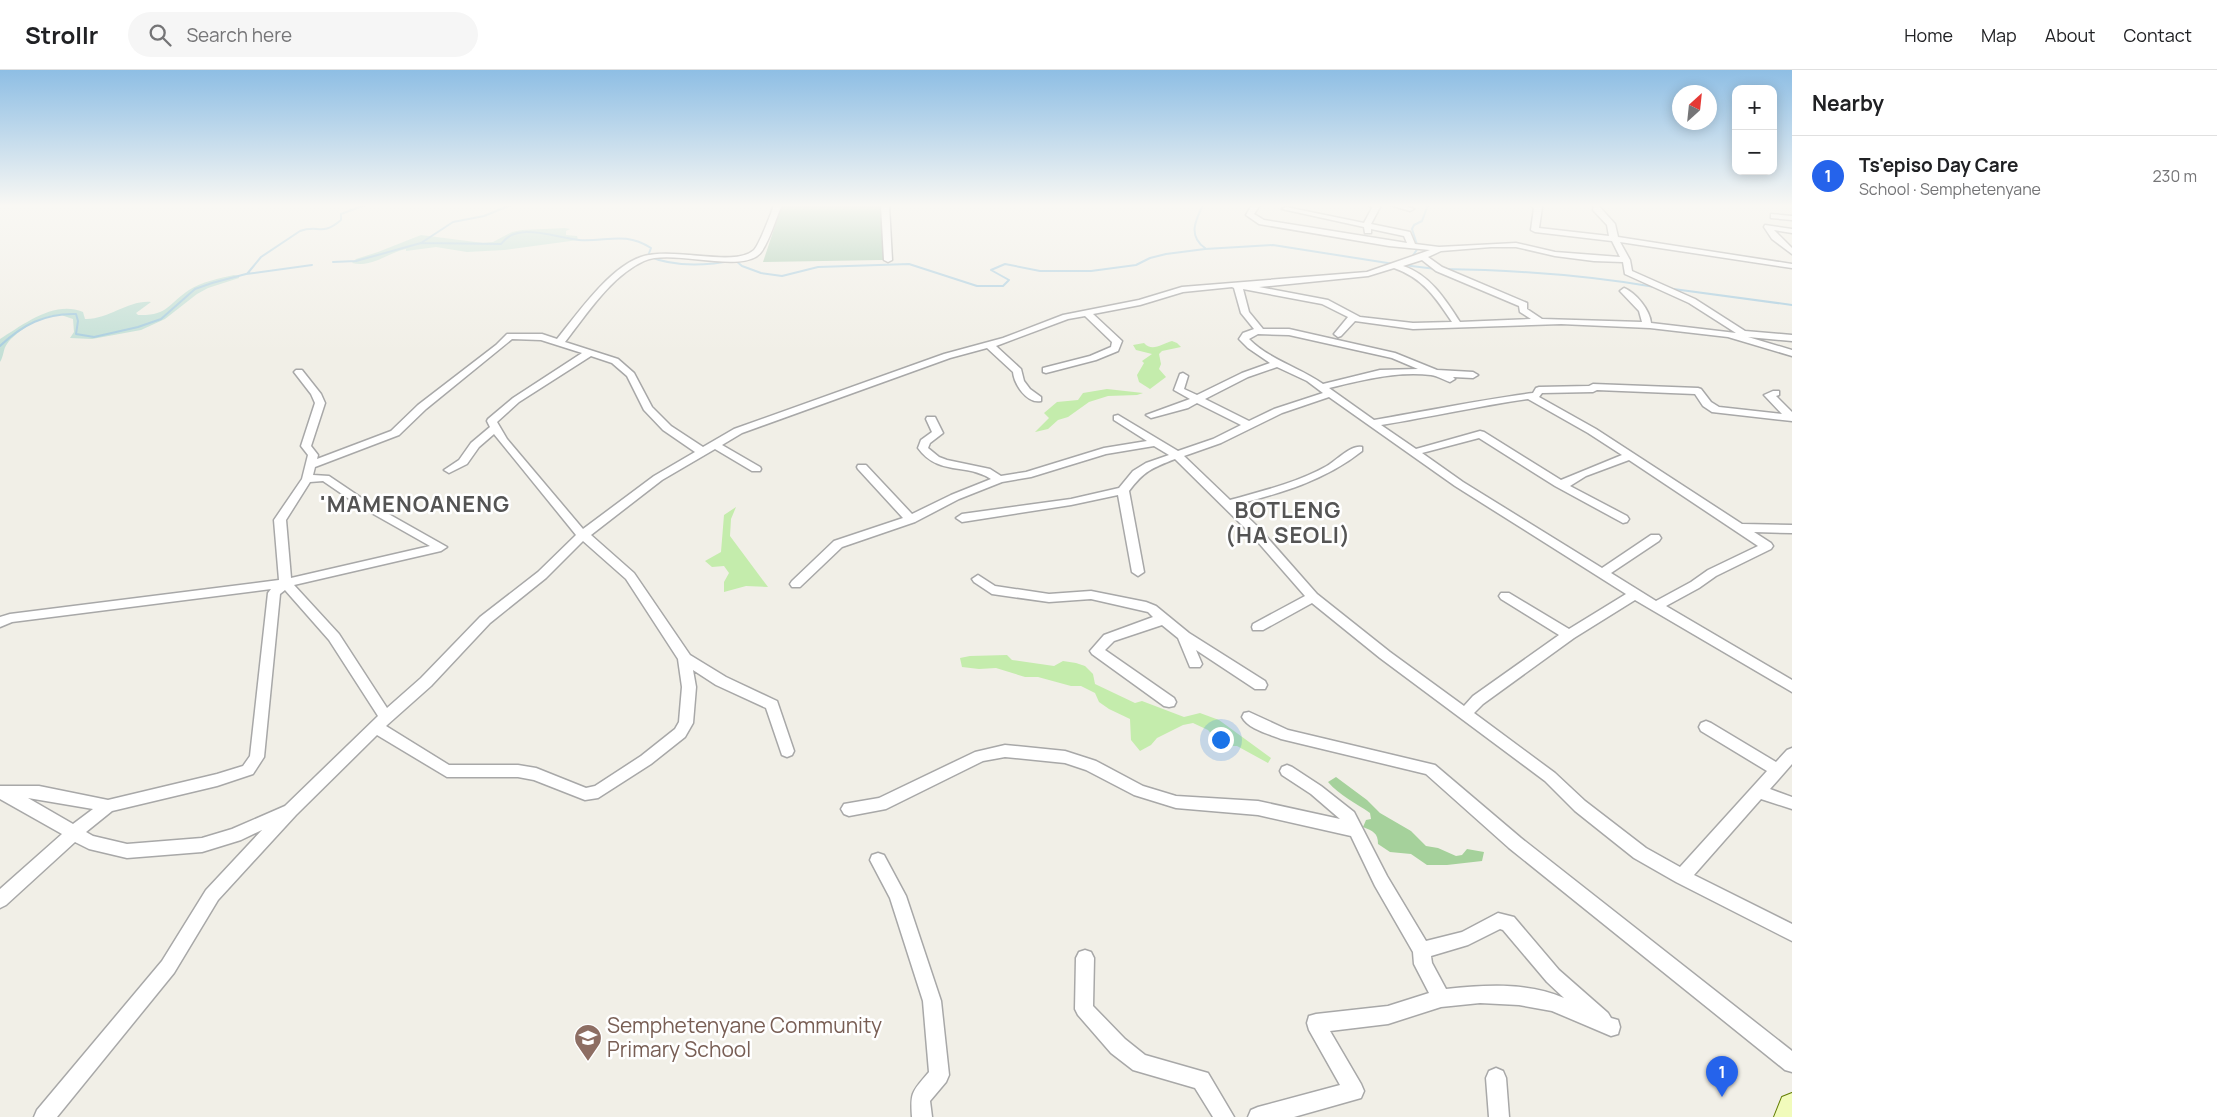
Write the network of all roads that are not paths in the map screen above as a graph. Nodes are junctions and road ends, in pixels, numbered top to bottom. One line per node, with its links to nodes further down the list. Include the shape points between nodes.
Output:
1 (755, 254): 24 (street, via 725,259 666,254 641,259 592,302)
2 (888, 254): 8 (street)
3 (1429, 254): 7 (street)
4 (1560, 254): 9 (street)
5 (1623, 254): 9 (street)
6 (1712, 254): 11 (street)
7 (1423, 257): 10 (street); 16 (street, via 1439,269 1524,305 1523,310)
8 (888, 260)
9 (1626, 260): 22 (street, via 1628,272 1635,277 1692,300)
10 (1395, 266): 12 (street, via 1368,274); 18 (street, via 1407,270 1433,288)
11 (1792, 266)
12 (1238, 286): 14 (street, via 1182,290); 15 (street, via 1325,302); 19 (street, via 1245,314)
13 (1624, 292): 17 (street, via 1643,310)
14 (1087, 313): 25 (street); 29 (street, via 1117,341 1115,349)
15 (1354, 316): 18 (street, via 1405,325); 20 (street)
16 (1541, 322): 17 (street); 18 (street)
17 (1647, 324): 21 (street)
18 (1458, 325)
19 (1259, 330): 28 (street, via 1244,339); 31 (street, via 1289,332 1396,356)
20 (1338, 334)
21 (1729, 334): 22 (street); 27 (street)
22 (1743, 334): 23 (street)
23 (1792, 338)
24 (559, 343): 26 (street); 54 (street, via 542,338 510,336 394,433)
25 (988, 344): 38 (street, via 1018,371 1019,381); 48 (street, via 738,431)
26 (589, 353): 46 (street, via 516,400 492,421); 50 (street, via 614,361 631,375 648,408 667,428)
27 (1792, 353)
28 (1277, 364): 35 (street, via 1310,379); 39 (street, via 1246,375)
29 (1046, 370)
30 (299, 372): 54 (street, via 320,403 306,446 313,455)
31 (1437, 373): 32 (street); 34 (street); 35 (street, via 1380,373)
32 (1473, 375)
33 (1183, 376): 39 (street, via 1180,390)
34 (1450, 379)
35 (1325, 391): 44 (street); 45 (street)
36 (1776, 393): 43 (street, via 1769,395)
37 (1530, 396): 43 (street, via 1539,390 1593,389 1593,386 1698,391 1716,410); 44 (street); 53 (street, via 1586,427)
38 (1038, 399)
39 (1197, 400): 40 (street); 45 (street)
40 (1151, 415)
41 (931, 418): 58 (street, via 938,433 925,442 926,454 957,466 987,471)
42 (1118, 418): 47 (street)
43 (1792, 418)
44 (1372, 423): 51 (street)
45 (1248, 425): 52 (street)
46 (495, 428): 57 (street, via 475,445 464,462); 68 (street)
47 (1157, 442): 52 (street); 58 (street, via 1104,451 1027,475)
48 (715, 445): 50 (street); 56 (street)
49 (1358, 450): 62 (street, via 1331,467 1274,493)
50 (703, 452): 68 (street, via 658,478)
51 (1415, 452): 60 (street, via 1480,434); 71 (street, via 1459,484)
52 (1178, 456): 61 (street, via 1137,473); 62 (street)
53 (1629, 456): 60 (street); 66 (street)
54 (309, 466): 59 (street)
55 (862, 467): 64 (street)
56 (756, 469)
57 (448, 470)
58 (1000, 479): 64 (street)
59 (307, 480): 73 (street, via 280,520); 73 (street, via 325,478 365,505 441,547)
60 (1558, 484): 65 (street)
61 (1123, 491): 63 (street); 70 (street)
62 (1228, 504): 77 (street, via 1280,557)
63 (962, 518)
64 (911, 519): 74 (street, via 838,544)
65 (1623, 519)
66 (1740, 528): 67 (street); 78 (street, via 1767,546)
67 (1792, 529)
68 (582, 536): 85 (street, via 630,576); 91 (street, via 542,575 485,620 426,682)
69 (1655, 538): 71 (street)
70 (1138, 572)
71 (1602, 573): 75 (street)
72 (978, 579): 80 (street, via 992,590 1049,598 1091,594 1142,605)
73 (284, 583): 79 (street); 91 (street, via 334,637); 102 (street, via 274,593 257,757 248,770)
74 (796, 584)
75 (1635, 594): 78 (street); 83 (street)
76 (1505, 596): 83 (street)
77 (1313, 597): 82 (street); 90 (street)
78 (1656, 606): 88 (street)
79 (5, 620): 81 (street)
80 (1164, 620): 84 (street); 89 (street, via 1109,638 1097,651)
81 (0, 627)
82 (1258, 627)
83 (1568, 635): 90 (street, via 1478,700)
84 (1184, 636): 86 (street); 87 (street)
85 (685, 658): 94 (street, via 689,687 686,723 680,733 598,792 585,794 536,774 518,771 447,771); 95 (street, via 721,682 772,705)
86 (1195, 664)
87 (1260, 685)
88 (1792, 688)
89 (1169, 702)
90 (1465, 714): 108 (street, via 1550,777 1580,806 1640,853)
91 (386, 717): 94 (street)
92 (1249, 717): 114 (street, via 1286,735 1430,769 1515,843)
93 (1706, 727): 97 (street)
94 (376, 728): 104 (street)
95 (787, 751)
96 (1792, 754): 97 (street)
97 (1778, 770): 100 (street)
98 (1287, 771): 105 (street, via 1348,817)
99 (0, 791): 102 (street, via 39,792); 106 (street)
100 (1759, 792): 101 (street); 108 (street)
101 (1792, 803)
102 (108, 806): 106 (street)
103 (849, 809): 105 (street, via 881,804 980,756 1005,752 1065,757 1091,765 1139,791 1176,802 1258,808)
104 (291, 810): 106 (street, via 219,840 166,849 127,851 89,842); 117 (street, via 212,895 168,966)
105 (1356, 831): 111 (street)
106 (74, 832): 109 (street)
107 (878, 860): 118 (street, via 898,896 932,1001 939,1075 920,1098)
108 (1682, 877): 110 (street)
109 (0, 900)
110 (1792, 933)
111 (1422, 950): 113 (street, via 1423,964); 113 (street, via 1449,945 1478,934 1498,921 1508,923 1553,976 1611,1027 1553,1002 1518,996 1480,994)
112 (1085, 958): 119 (street, via 1084,1010 1118,1046 1140,1063 1201,1080)
113 (1441, 998): 120 (street, via 1388,1015 1316,1022 1354,1091)
114 (1792, 1064)
115 (1496, 1078): 121 (street)
116 (1792, 1107): 122 (main road)
117 (44, 1117)
118 (922, 1117)
119 (1224, 1117)
120 (1258, 1117)
121 (1499, 1117)
122 (1788, 1117)

